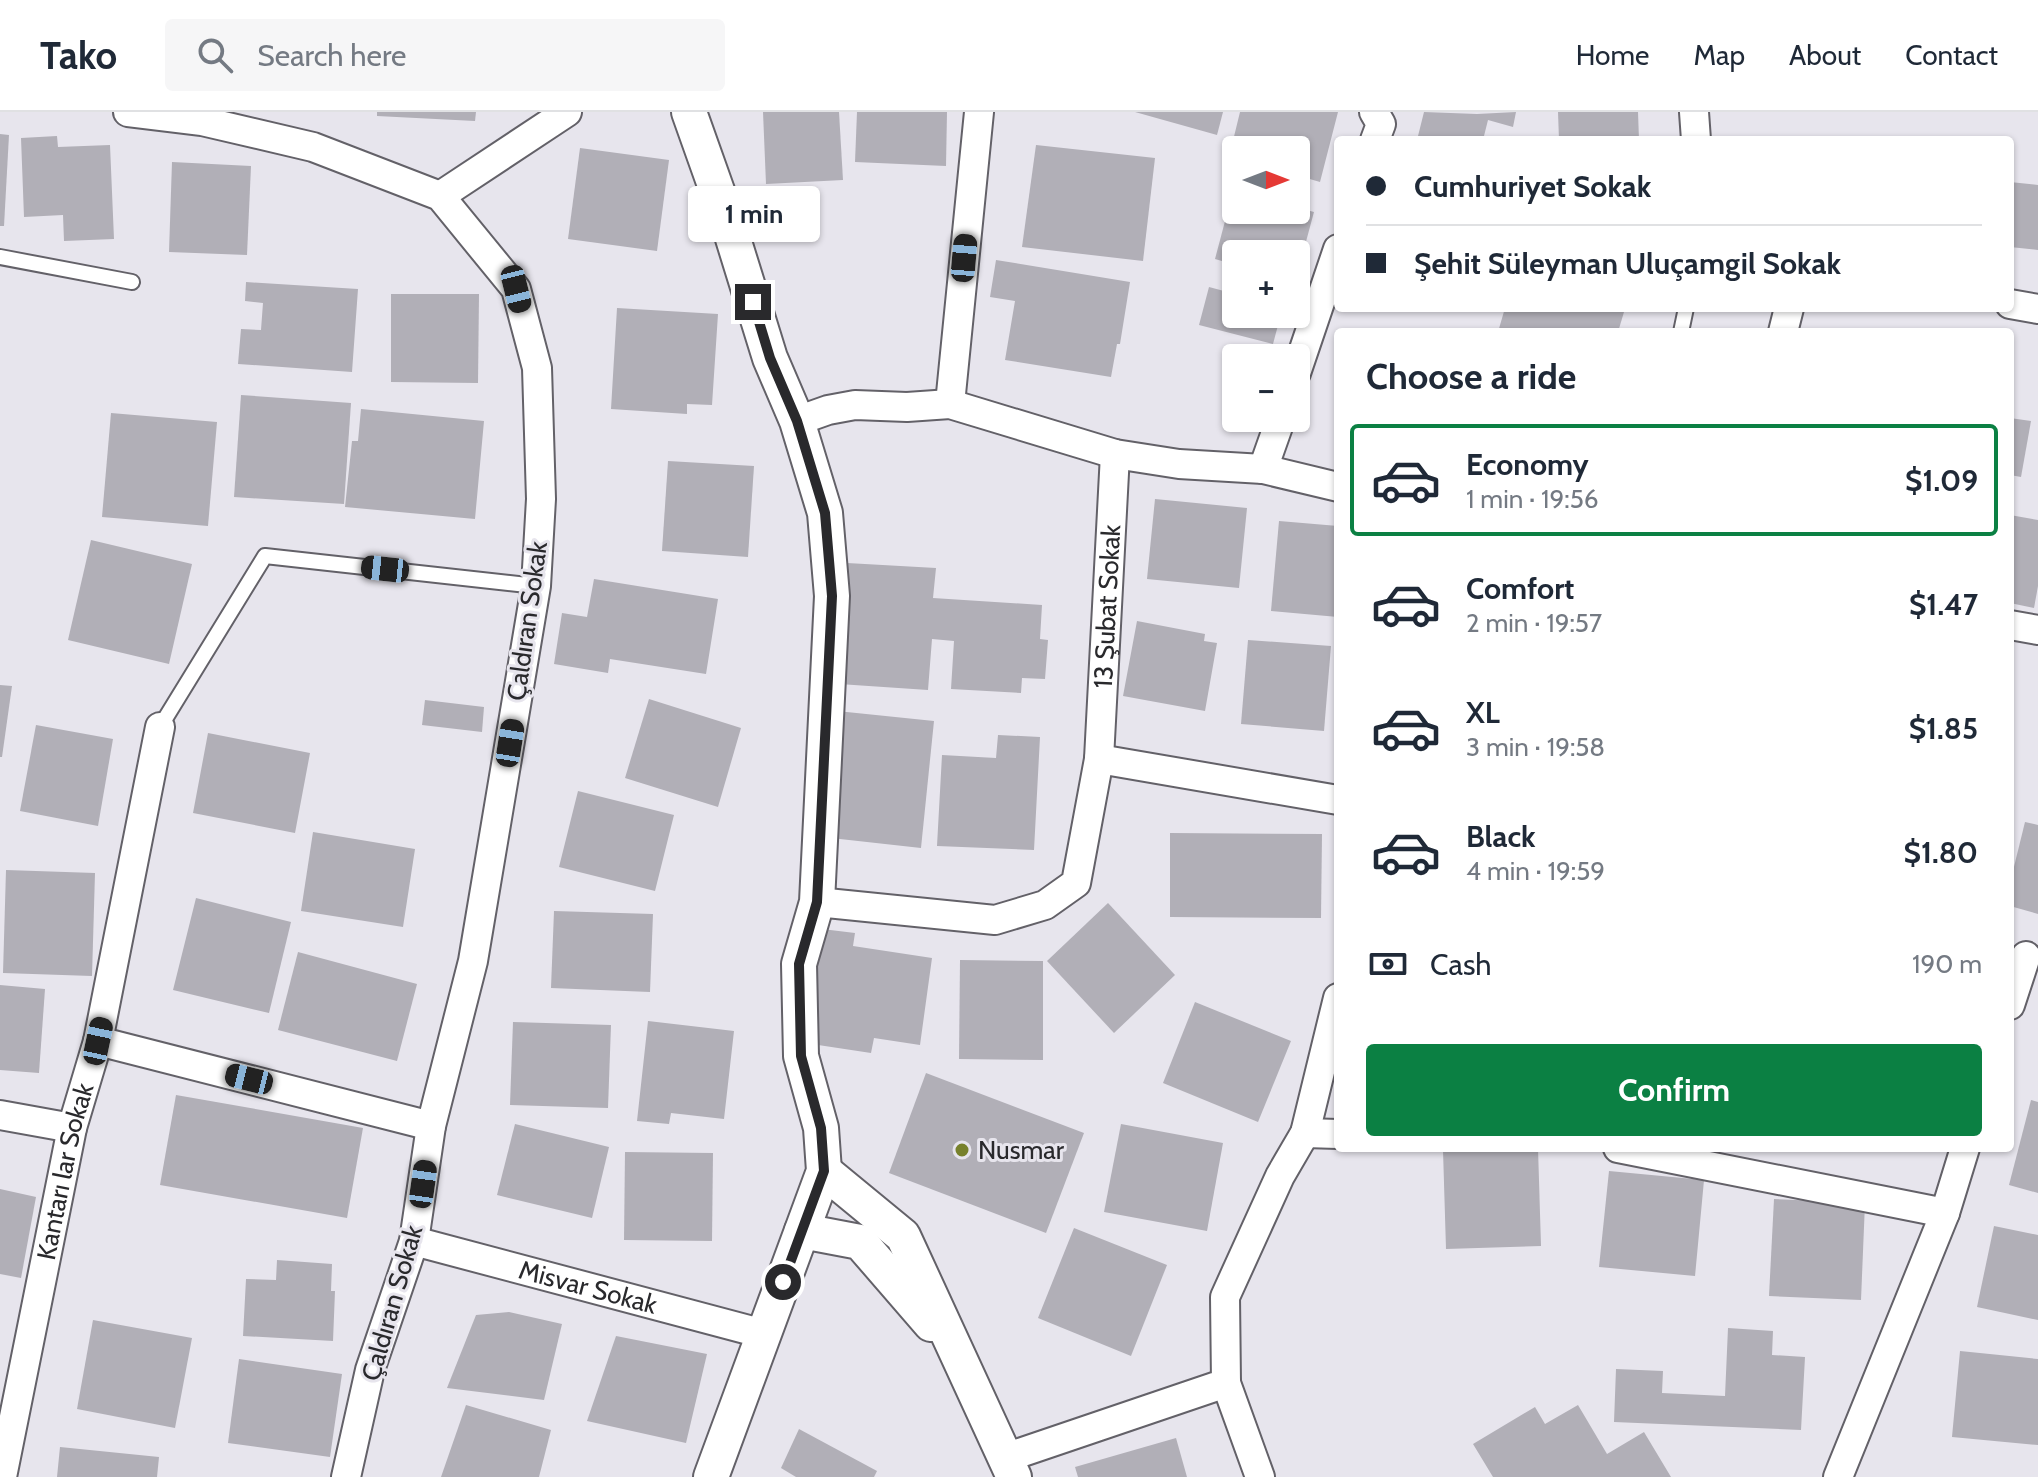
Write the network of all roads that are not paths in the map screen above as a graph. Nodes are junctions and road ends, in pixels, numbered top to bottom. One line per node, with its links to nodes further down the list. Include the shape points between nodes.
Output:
1 (128, 112): 9 (street, Çaldıran Sokak, via 202,121 313,147)
2 (567, 112): 9 (street)
3 (689, 112): 17 (street, via 770,358)
4 (979, 112): 16 (street)
5 (1374, 112): 7 (street, via 1381,124)
6 (1694, 112): 8 (street)
7 (1376, 136)
8 (1696, 136)
9 (440, 196): 22 (street, Çaldıran Sokak, via 516,289 537,368 541,499)
10 (0, 257): 12 (lane)
11 (1334, 261): 15 (street)
12 (132, 282)
13 (2014, 305): 14 (street)
14 (2038, 309)
15 (1306, 344)
16 (950, 404): 17 (street, via 855,405); 19 (street)
17 (797, 421): 28 (street, via 825,513 832,596)
18 (1276, 432): 20 (street)
19 (1115, 454): 20 (street); 26 (street, 13 Şubat Sokak)
20 (1263, 469): 21 (street)
21 (1334, 486)
22 (536, 586): 25 (lane, via 265,556); 34 (street, Çaldıran Sokak, via 473,961)
23 (2014, 626): 24 (street)
24 (2038, 630)
25 (160, 727): 32 (street, Kantarı lar Sokak)
26 (1099, 759): 27 (street); 28 (street, 13 Şubat Sokak, via 1076,883 1045,905 995,920)
27 (1334, 799)
28 (817, 902): 40 (street, via 799,964 801,1056 821,1128)
29 (2025, 955): 30 (street)
30 (2014, 992)
31 (1334, 1014): 36 (street)
32 (98, 1041): 34 (street); 35 (street, Kantarı lar Sokak)
33 (0, 1115): 35 (street)
34 (431, 1126): 43 (street, Çaldıran Sokak)
35 (72, 1128): 48 (street, Kantarı lar Sokak)
36 (1305, 1133): 37 (street); 46 (street, via 1225,1297)
37 (1334, 1134)
38 (1638, 1152): 41 (street)
39 (1964, 1152): 41 (street)
40 (824, 1171): 42 (street); 45 (street, via 903,1236)
41 (1945, 1213): 52 (street)
42 (802, 1231): 44 (street); 45 (street, via 860,1242)
43 (414, 1241): 44 (street, Misvar Sokak); 49 (street, Çaldıran Sokak, via 370,1370)
44 (764, 1334): 50 (street)
45 (958, 1354): 47 (street)
46 (1226, 1383): 47 (street); 51 (street)
47 (1009, 1468)
48 (2, 1477)
49 (346, 1477)
50 (711, 1477)
51 (1260, 1477)
52 (1838, 1477)

